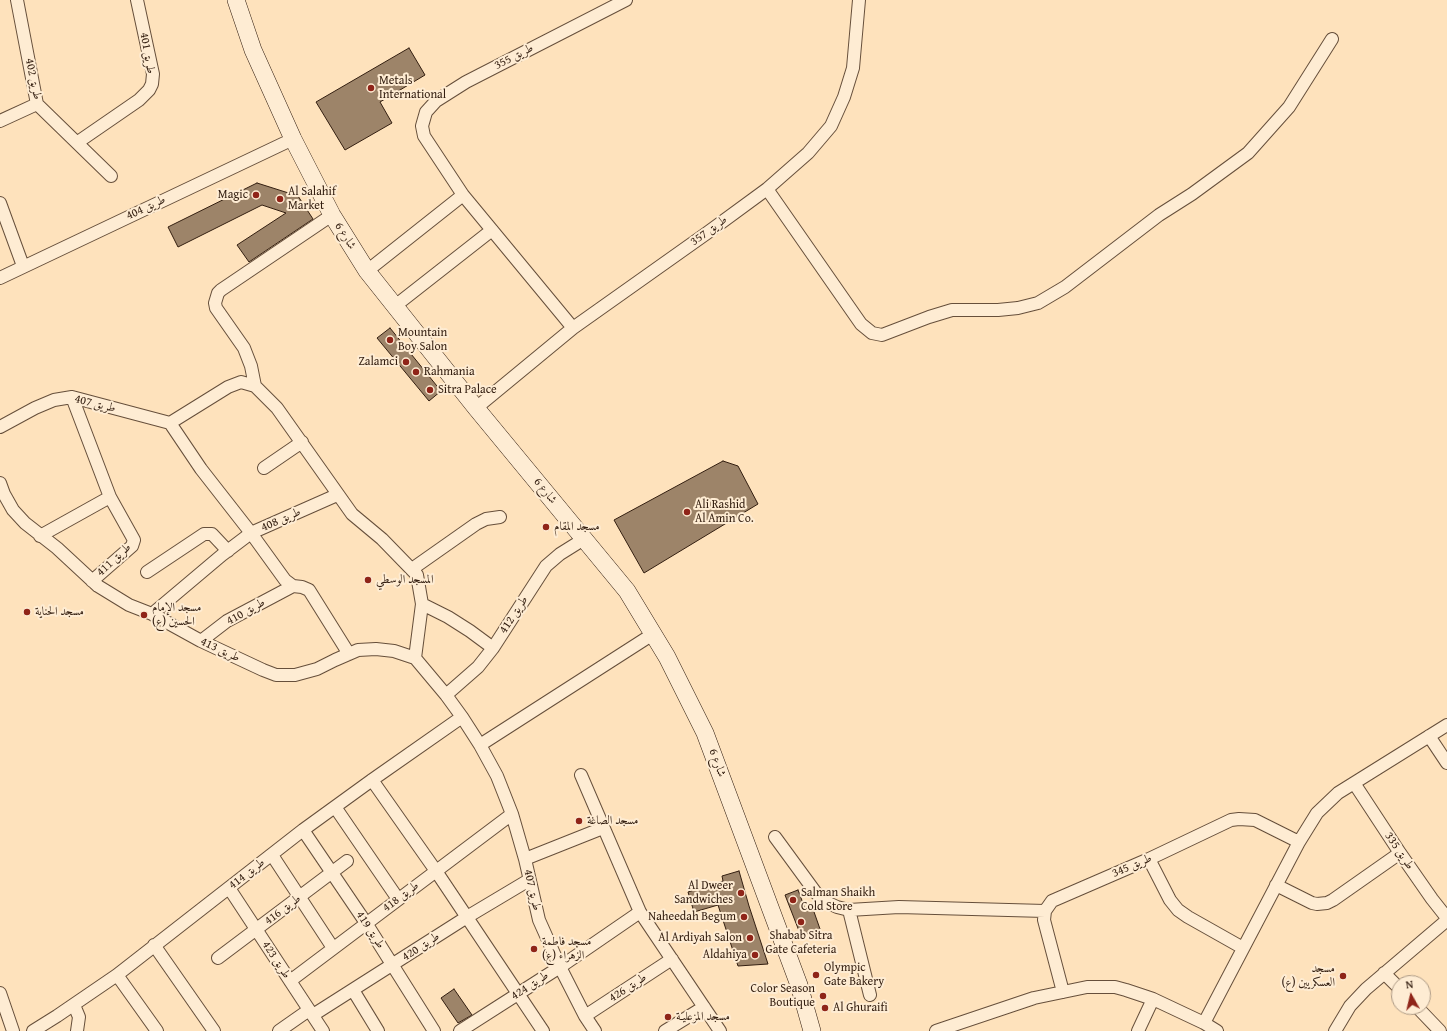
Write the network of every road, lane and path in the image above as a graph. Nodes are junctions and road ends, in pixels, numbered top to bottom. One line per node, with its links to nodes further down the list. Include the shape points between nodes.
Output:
1 (17, 0): 8 (street, طريق 402)
2 (137, 0): 11 (street, طريق 401, via 153,74 152,84 139,100)
3 (236, 0): 10 (street, شارع 6, via 253,50)
4 (626, 0): 6 (street, طريق 355)
5 (859, 0): 13 (street, طريق 357, via 852,68 844,97 831,126 808,153)
6 (607, 4): 14 (street, طريق 355, via 466,82 436,101 426,112 422,132)
7 (1332, 39): 13 (street, via 1290,107 1248,153 1038,303 998,310 952,310 882,335 872,333 861,324)
8 (37, 104): 9 (street); 11 (street, طريق 402)
9 (0, 121)
10 (293, 139): 16 (street, شارع 6); 18 (street, طريق 404)
11 (78, 142): 12 (street, طريق 402)
12 (111, 176)
13 (767, 189): 22 (street, طريق 357)
14 (463, 195): 17 (street); 19 (street)
15 (0, 202): 18 (street)
16 (332, 215): 19 (street, شارع 6); 23 (street, via 218,293 216,308 244,348 252,366)
17 (492, 230): 21 (street); 22 (street)
18 (23, 266): 20 (street, طريق 404)
19 (367, 271): 21 (street, شارع 6)
20 (0, 278)
21 (395, 306): 25 (street, شارع 6)
22 (572, 328): 25 (street, طريق 357)
23 (255, 386): 26 (street, via 241,382 228,387); 28 (street, via 277,408)
24 (72, 397): 26 (street, طريق 407); 27 (street, طريق 407, via 54,400); 32 (street, طريق 411)
25 (476, 408): 36 (street, شارع 6)
26 (170, 423): 34 (street, via 202,470)
27 (0, 427)
28 (302, 442): 29 (street); 31 (street)
29 (264, 468)
30 (0, 483): 35 (street, طريق 413, via 13,510)
31 (337, 495): 34 (street, طريق 408); 38 (street, via 352,514)
32 (110, 497): 35 (street); 40 (street, طريق 411, via 134,543)
33 (500, 517): 38 (street, via 476,524)
34 (251, 533): 37 (street, طريق 408); 41 (street)
35 (40, 536): 40 (street, طريق 413, via 57,548)
36 (584, 539): 44 (street, شارع 6, via 627,591); 46 (street, طريق 412, via 546,566)
37 (228, 551): 39 (street, via 212,534 204,534); 43 (street, طريق 408)
38 (412, 569): 42 (street, via 417,575)
39 (147, 572)
40 (92, 581): 43 (street, طريق 413, via 129,605)
41 (293, 586): 45 (street, طريق 410, via 227,621); 47 (street, via 309,590)
42 (422, 604): 46 (street, via 448,617); 48 (street)
43 (152, 614): 45 (street, طريق 413)
44 (653, 634): 53 (street); 120 (street, شارع 6, via 705,733 798,985)
45 (201, 641): 47 (street, طريق 413, via 276,675 295,675 317,669)
46 (493, 648): 49 (street, طريق 412, via 478,667)
47 (349, 654): 48 (street, طريق 413, via 358,650 376,649 394,651)
48 (415, 658): 49 (street)
49 (446, 695): 50 (street)
50 (462, 717): 53 (street, طريق 407); 56 (street, طريق 414)
51 (1447, 725): 52 (street)
52 (1429, 736): 54 (street); 57 (street)
53 (480, 745): 59 (street, طريق 407, via 497,776)
54 (1447, 763)
55 (582, 775): 60 (street)
56 (372, 780): 58 (street, طريق 414); 69 (street)
57 (1354, 783): 63 (street, via 1323,806); 64 (street, طريق 335)
58 (335, 807): 61 (street, طريق 414); 75 (street)
59 (512, 814): 67 (street, طريق 407); 69 (street, طريق 418)
60 (603, 828): 67 (street); 78 (street)
61 (303, 830): 65 (street, طريق 414); 70 (street, طريق 419)
62 (775, 837): 76 (street, via 816,893 826,902)
63 (1299, 842): 66 (street, طريق 345, via 1255,820 1239,819); 72 (street)
64 (1400, 853): 72 (street, via 1327,903 1312,903); 80 (street, طريق 335)
65 (272, 855): 73 (street, طريق 414); 74 (street)
66 (1149, 858): 77 (street, طريق 345, via 1052,901); 85 (street, via 1170,900 1178,910)
67 (525, 859): 71 (street, طريق 407)
68 (347, 861): 70 (street, طريق 416)
69 (436, 871): 75 (street, طريق 418); 79 (street)
70 (332, 873): 74 (street, طريق 416); 81 (street, طريق 419)
71 (529, 880): 79 (street, طريق 420); 89 (street, طريق 407, via 539,920)
72 (1276, 885): 85 (street)
73 (229, 888): 82 (street, طريق 423); 83 (street, طريق 414)
74 (299, 898): 82 (street, طريق 416); 84 (street)
75 (398, 899): 81 (street, طريق 418)
76 (849, 910): 77 (street, via 899,907); 98 (street)
77 (1045, 911): 95 (street, via 1045,925)
78 (640, 912): 87 (street); 89 (street, طريق 424)
79 (466, 916): 88 (street, طريق 420); 97 (street)
80 (1447, 919): 90 (street)
81 (366, 923): 84 (street, طريق 418); 88 (street, طريق 419)
82 (256, 930): 86 (street, طريق 416); 93 (street, طريق 423)
83 (154, 945): 91 (street, طريق 414); 110 (street)
84 (333, 948): 93 (street, طريق 418)
85 (1243, 948): 105 (street)
86 (218, 958)
87 (672, 959): 101 (street); 104 (street, طريق 426)
88 (392, 965): 94 (street, طريق 420); 114 (street, طريق 419)
89 (560, 967): 97 (street, طريق 424); 104 (street, طريق 407)
90 (1384, 973): 92 (street); 124 (street, via 1358,997)
91 (117, 975): 100 (street, طريق 414); 109 (street)
92 (1391, 980)
93 (290, 981): 102 (street, طريق 423)
94 (352, 990): 102 (street, طريق 420); 113 (street)
95 (1063, 992): 99 (street, via 1115,987); 121 (street, via 1034,998)
96 (0, 993): 106 (street)
97 (519, 993): 115 (street, طريق 424); 116 (street)
98 (870, 995)
99 (1153, 999): 105 (street); 122 (street)
100 (74, 1005): 107 (street, طريق 414); 108 (street, via 79,1017)
101 (704, 1007): 118 (street); 119 (street)
102 (311, 1012): 111 (street, طريق 420); 112 (street, طريق 423)
103 (1425, 1015): 125 (street)
104 (585, 1016): 117 (street, طريق 407)
105 (1204, 1023): 123 (street)
106 (13, 1031)
107 (33, 1031)
108 (77, 1031)
109 (157, 1031)
110 (214, 1031)
111 (279, 1031)
112 (323, 1031)
113 (378, 1031)
114 (434, 1031)
115 (460, 1031)
116 (543, 1031)
117 (594, 1031)
118 (665, 1031)
119 (720, 1031)
120 (812, 1031)
121 (936, 1031)
122 (1138, 1031)
123 (1217, 1031)
124 (1335, 1031)
125 (1440, 1031)

